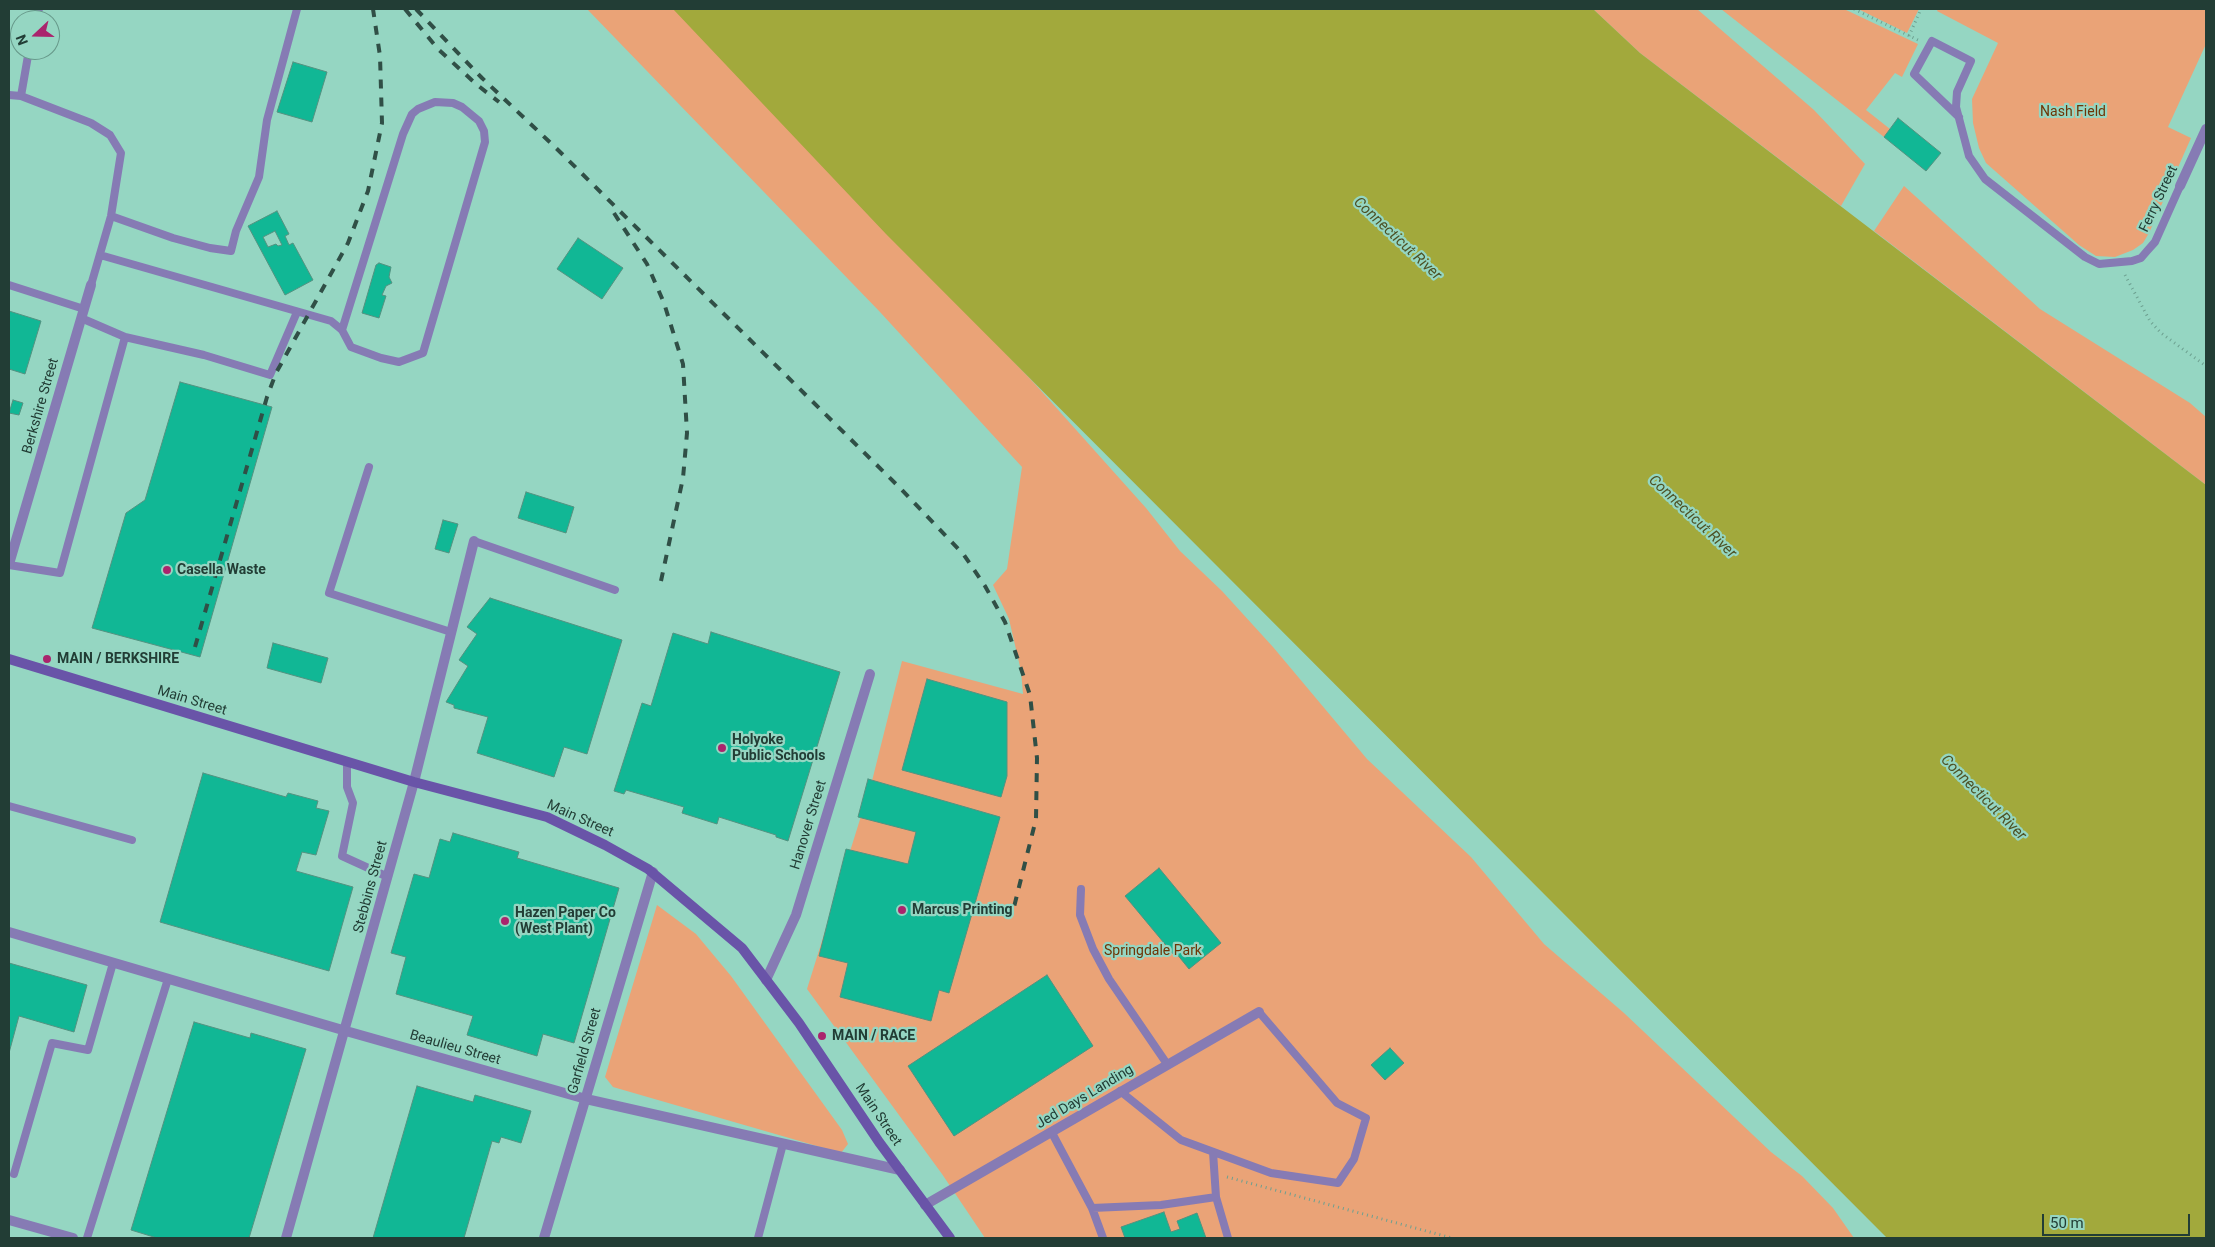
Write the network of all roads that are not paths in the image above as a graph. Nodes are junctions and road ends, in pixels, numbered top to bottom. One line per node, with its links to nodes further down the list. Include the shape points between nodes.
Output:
1 (297, 9): 8 (lane, via 268,120 260,177 236,230 231,251 172,238)
2 (27, 60): 4 (lane)
3 (9, 95): 4 (lane)
4 (21, 96): 8 (lane, via 91,123 110,134 121,153)
5 (1959, 117): 5 (lane, via 1957,92 1971,61 1932,41 1914,74); 7 (lane, Ferry Street, via 1969,156 1985,179 2085,257 2099,264 2140,258 2155,242)
6 (2206, 129): 7 (street, Ferry Street)
7 (2180, 186)
8 (111, 216): 9 (lane)
9 (100, 255): 10 (lane); 12 (lane)
10 (91, 284): 13 (street, Berkshire Street)
11 (9, 285): 13 (lane)
12 (297, 312): 14 (lane, via 331,322); 15 (lane, via 270,375)
13 (83, 313): 15 (lane); 18 (street, Berkshire Street)
14 (342, 330): 14 (lane, via 412,114 435,102 462,107 479,121 485,142 423,353 399,362 381,358 351,347)
15 (125, 337): 18 (lane, via 60,573)
16 (369, 467): 20 (lane, via 329,593)
17 (474, 541): 19 (lane); 20 (street, Stebbins Street)
18 (9, 564)
19 (615, 590)
20 (451, 632): 24 (street, Stebbins Street)
21 (9, 659): 23 (main road, Main Street)
22 (870, 674): 33 (street, Hanover Street, via 796,916)
23 (347, 762): 24 (main road, Main Street); 28 (lane, via 348,787 353,803 342,856)
24 (414, 782): 27 (main road, Main Street, via 547,817); 28 (street, Stebbins Street)
25 (9, 806): 26 (lane)
26 (132, 840)
27 (653, 872): 33 (main road, Main Street, via 742,948); 38 (street, Garfield Street)
28 (388, 877): 35 (street, Stebbins Street)
29 (1082, 889): 36 (lane, via 1080,915 1094,949 1109,979)
30 (9, 932): 31 (street, Beaulieu Street)
31 (113, 963): 32 (street, Beaulieu Street); 43 (lane, via 88,1050 52,1043)
32 (168, 979): 35 (street, Beaulieu Street); 49 (lane)
33 (766, 980): 42 (main road, Main Street)
34 (1259, 1012): 36 (street, Jed Days Landing); 41 (lane, via 1337,1103 1366,1118 1354,1159 1338,1183 1271,1173)
35 (346, 1031): 38 (street, Beaulieu Street); 50 (street, Stebbins Street)
36 (1167, 1064): 37 (street, Jed Days Landing)
37 (1120, 1092): 39 (street, Jed Days Landing); 41 (lane, via 1181,1140)
38 (586, 1099): 40 (street, Beaulieu Street); 51 (street, Garfield Street)
39 (1052, 1133): 45 (street, Jed Days Landing); 46 (lane)
40 (783, 1144): 42 (street, Beaulieu Street); 52 (lane)
41 (1213, 1152): 44 (lane)
42 (900, 1170): 45 (main road, Main Street)
43 (14, 1174)
44 (1216, 1197): 46 (lane, via 1155,1206); 55 (lane)
45 (925, 1205): 53 (main road, Main Street)
46 (1092, 1208): 54 (lane)
47 (9, 1220): 48 (street)
48 (73, 1238)
49 (87, 1238)
50 (286, 1238)
51 (544, 1238)
52 (758, 1238)
53 (950, 1238)
54 (1103, 1238)
55 (1228, 1238)

